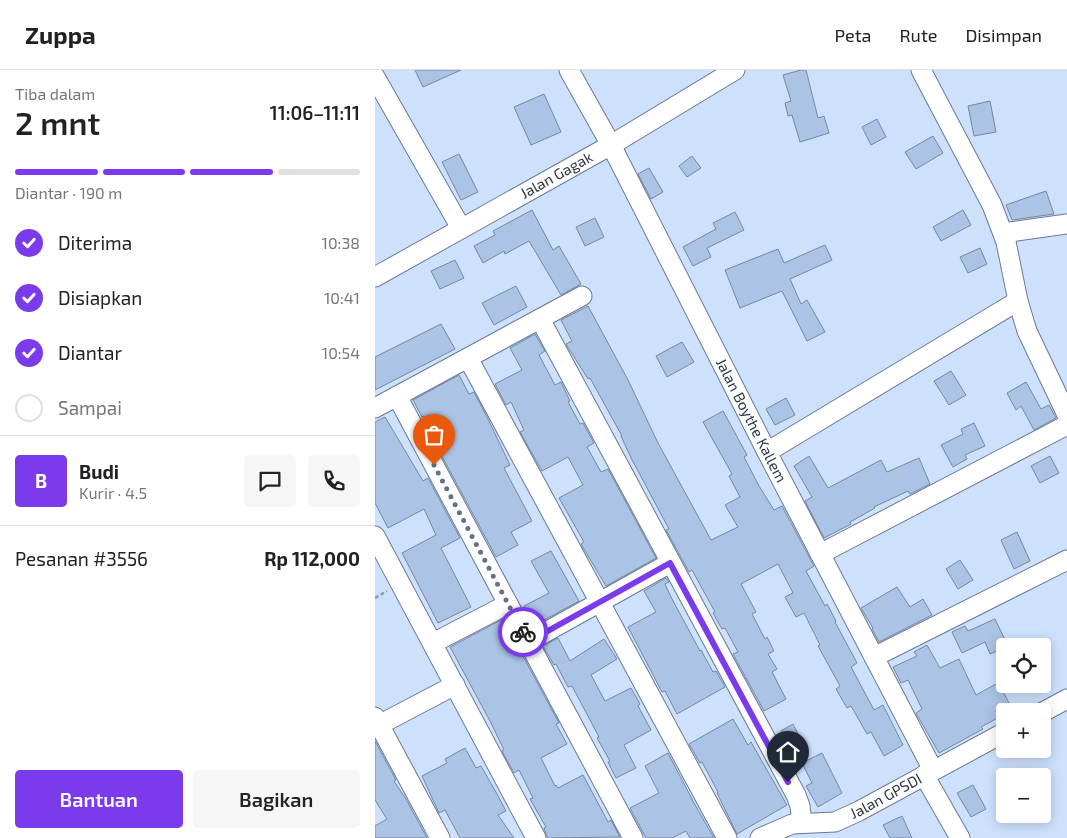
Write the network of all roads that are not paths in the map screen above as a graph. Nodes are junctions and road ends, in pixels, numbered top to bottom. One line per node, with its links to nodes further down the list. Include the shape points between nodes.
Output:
1 (569, 70): 5 (street, Jalan Boythe Kallem)
2 (735, 70): 5 (street, Jalan Gagak)
3 (921, 70): 8 (street, via 985,190)
4 (375, 77): 7 (street)
5 (611, 145): 7 (street, Jalan Gagak); 18 (street, Jalan Boythe Kallem)
6 (1067, 224): 8 (street)
7 (461, 228): 9 (street, Jalan Gagak)
8 (1003, 233): 11 (street)
9 (375, 277)
10 (582, 296): 12 (street)
11 (1018, 301): 16 (street, via 1027,331); 18 (street)
12 (539, 319): 13 (street); 22 (street)
13 (468, 358): 14 (street); 23 (street)
14 (397, 396): 15 (street); 24 (street)
15 (375, 408)
16 (1067, 415)
17 (1067, 425): 20 (street)
18 (767, 452): 20 (street, Jalan Boythe Kallem)
19 (375, 536): 26 (street)
20 (820, 554): 27 (street, Jalan Boythe Kallem)
21 (1067, 560): 27 (street)
22 (670, 563): 23 (street); 34 (street, via 796,795)
23 (599, 602): 25 (street); 38 (street)
24 (508, 604): 25 (street); 26 (street)
25 (528, 642): 37 (street)
26 (433, 643): 28 (street)
27 (874, 657): 33 (street, Jalan Boythe Kallem)
28 (455, 685): 31 (street); 36 (street)
29 (1067, 699): 30 (street)
30 (1051, 708)
31 (376, 723): 35 (street)
32 (996, 737): 33 (street, Jalan GPSDI)
33 (929, 773): 34 (street, Jalan GPSDI, via 835,822); 40 (street, Jalan Boythe Kallem)
34 (802, 823): 39 (street, Jalan GPSDI)
35 (440, 838)
36 (536, 838)
37 (633, 838)
38 (727, 838)
39 (760, 838)
40 (960, 838)

